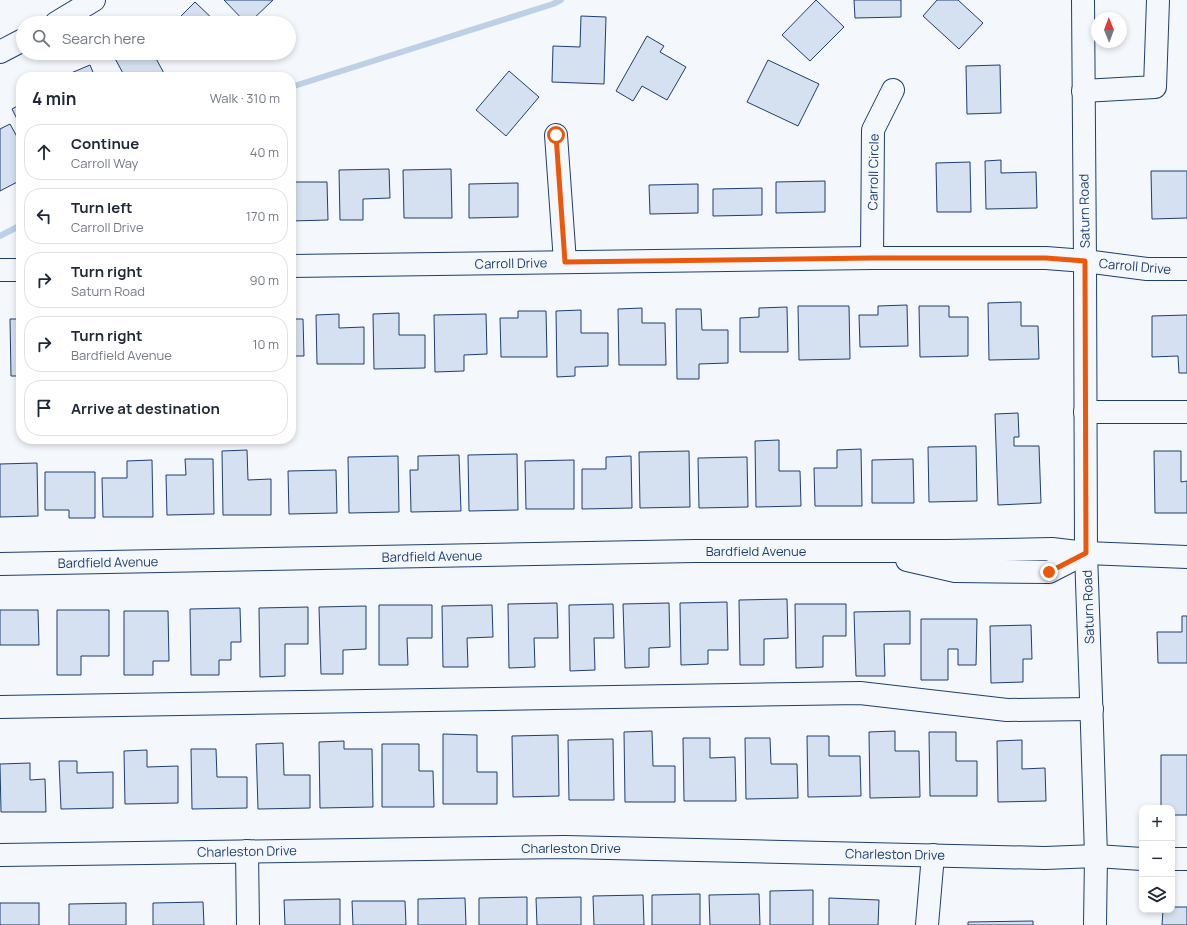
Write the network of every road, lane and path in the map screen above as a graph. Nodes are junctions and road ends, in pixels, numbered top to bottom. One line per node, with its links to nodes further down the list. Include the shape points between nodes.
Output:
1 (94, 0): 4 (street)
2 (1083, 0): 8 (street, Saturn Road)
3 (1158, 0): 8 (street, via 1155,87)
4 (68, 16)
5 (16, 44): 6 (street)
6 (0, 52)
7 (893, 90): 10 (street, Carroll Circle, via 873,130)
8 (1083, 91): 11 (street, Saturn Road)
9 (556, 135): 12 (street)
10 (872, 258): 11 (street, Carroll Drive, via 1046,258); 12 (street, Carroll Drive)
11 (1085, 261): 14 (street, Carroll Drive, via 1147,269); 17 (street, Saturn Road)
12 (565, 262): 13 (street, Carroll Drive)
13 (296, 266)
14 (1187, 269)
15 (0, 270): 16 (street)
16 (16, 270)
17 (1085, 412): 18 (street); 19 (street, Saturn Road)
18 (1187, 412)
19 (1086, 553): 20 (street, Bardfield Avenue); 21 (street, Bardfield Avenue, via 1052,549 695,551); 23 (street, Saturn Road)
20 (1187, 557)
21 (0, 564)
22 (0, 707): 23 (street, via 860,693 1007,710)
23 (1092, 709): 27 (street, Saturn Road)
24 (247, 851): 25 (street, Charleston Drive); 26 (street, Charleston Drive, via 565,847); 31 (street)
25 (0, 855)
26 (933, 855): 27 (street, Charleston Drive, via 1045,858); 32 (street)
27 (1096, 856): 28 (street, Charleston Drive); 33 (street, Saturn Road)
28 (1139, 859)
29 (1175, 859): 30 (street)
30 (1187, 859)
31 (248, 925)
32 (927, 925)
33 (1095, 925)

